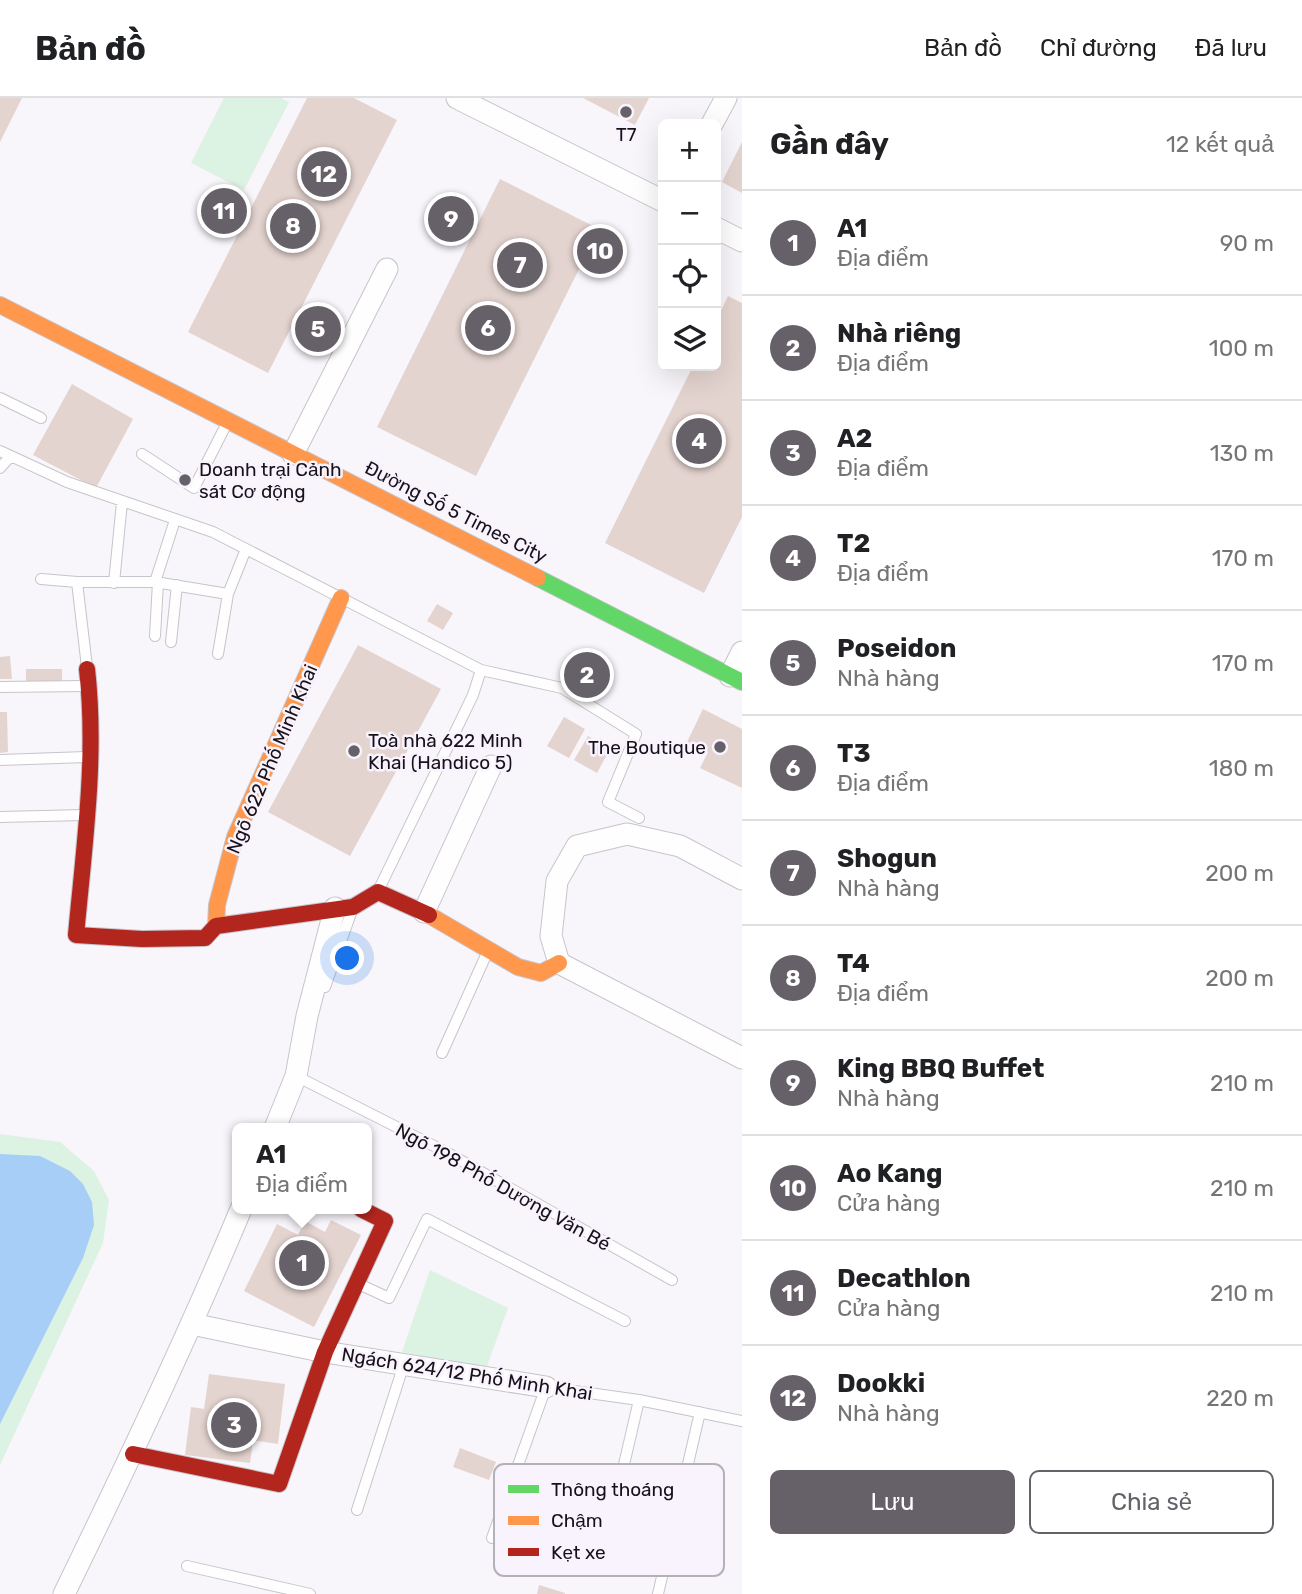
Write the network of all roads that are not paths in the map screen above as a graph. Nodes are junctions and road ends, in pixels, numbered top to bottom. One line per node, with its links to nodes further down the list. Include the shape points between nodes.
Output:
1 (457, 98): 4 (street)
2 (726, 98): 3 (street)
3 (715, 119)
4 (658, 198)
5 (721, 230): 6 (street)
6 (742, 241)
7 (387, 269): 14 (street)
8 (0, 305): 11 (street, Đường Số 5 Times City)
9 (0, 398): 10 (lane)
10 (41, 418)
11 (228, 420): 13 (lane, via 194,488); 14 (street, Đường Số 5 Times City)
12 (5, 454): 15 (lane); 16 (lane)
13 (142, 454)
14 (293, 454): 32 (street, Đường Số 5 Times City)
15 (0, 468)
16 (122, 502): 17 (lane); 22 (lane)
17 (175, 520): 18 (lane); 21 (lane)
18 (246, 549): 24 (lane); 25 (lane)
19 (41, 579): 20 (lane)
20 (77, 582): 22 (lane); 30 (lane)
21 (156, 582): 22 (lane); 23 (lane); 26 (lane)
22 (114, 583)
23 (177, 585): 24 (lane); 27 (lane)
24 (228, 594): 29 (lane)
25 (341, 598): 31 (lane); 45 (street, Ngõ 622 Phố Minh Khai, via 235,836)
26 (155, 636)
27 (171, 642)
28 (742, 652): 32 (street)
29 (218, 654)
30 (87, 669): 33 (street)
31 (481, 670): 40 (lane, via 562,688 636,734 608,802); 42 (lane)
32 (736, 679)
33 (89, 686): 34 (lane); 35 (street)
34 (0, 687)
35 (89, 757): 36 (lane); 38 (street)
36 (0, 760)
37 (491, 766): 44 (street)
38 (87, 815): 39 (lane); 45 (street, via 76,935 205,938)
39 (0, 817)
40 (639, 818)
41 (742, 878): 47 (street, via 680,846 627,834 577,846 557,881 551,936)
42 (378, 892): 43 (street); 44 (street)
43 (344, 908): 45 (street); 48 (lane); 51 (street, via 307,1016)
44 (424, 912): 46 (street)
45 (216, 926)
46 (488, 950): 47 (street, via 518,967 541,972); 49 (lane)
47 (559, 963): 50 (street)
48 (326, 987)
49 (442, 1053)
50 (742, 1058)
51 (296, 1076): 52 (street); 55 (lane, Ngõ 198 Phố Dương Văn Bé, via 446,1152)
52 (277, 1123)
53 (240, 1214): 58 (street)
54 (372, 1214): 56 (street, via 385,1220)
55 (672, 1280)
56 (356, 1283): 57 (lane, via 389,1297 427,1219); 59 (street)
57 (625, 1321)
58 (192, 1324): 59 (street, Ngách 624/12 Phố Minh Khai); 65 (street)
59 (325, 1352): 60 (street, Ngách 624/12 Phố Minh Khai); 65 (street, via 279,1484)
60 (404, 1364): 61 (street, Ngách 624/12 Phố Minh Khai); 69 (lane)
61 (546, 1387): 62 (lane, Ngách 624/12 Phố Minh Khai); 66 (lane)
62 (639, 1400): 63 (lane, Ngách 624/12 Phố Minh Khai); 67 (lane)
63 (700, 1412): 64 (lane, Ngách 624/12 Phố Minh Khai); 68 (lane)
64 (742, 1421)
65 (133, 1454): 75 (street)
66 (518, 1464)
67 (624, 1464)
68 (688, 1464)
69 (356, 1510)
70 (494, 1532): 71 (lane)
71 (492, 1538)
72 (187, 1566): 74 (lane)
73 (662, 1576): 77 (lane)
74 (264, 1589): 76 (lane)
75 (64, 1594)
76 (310, 1594)
77 (658, 1594)

